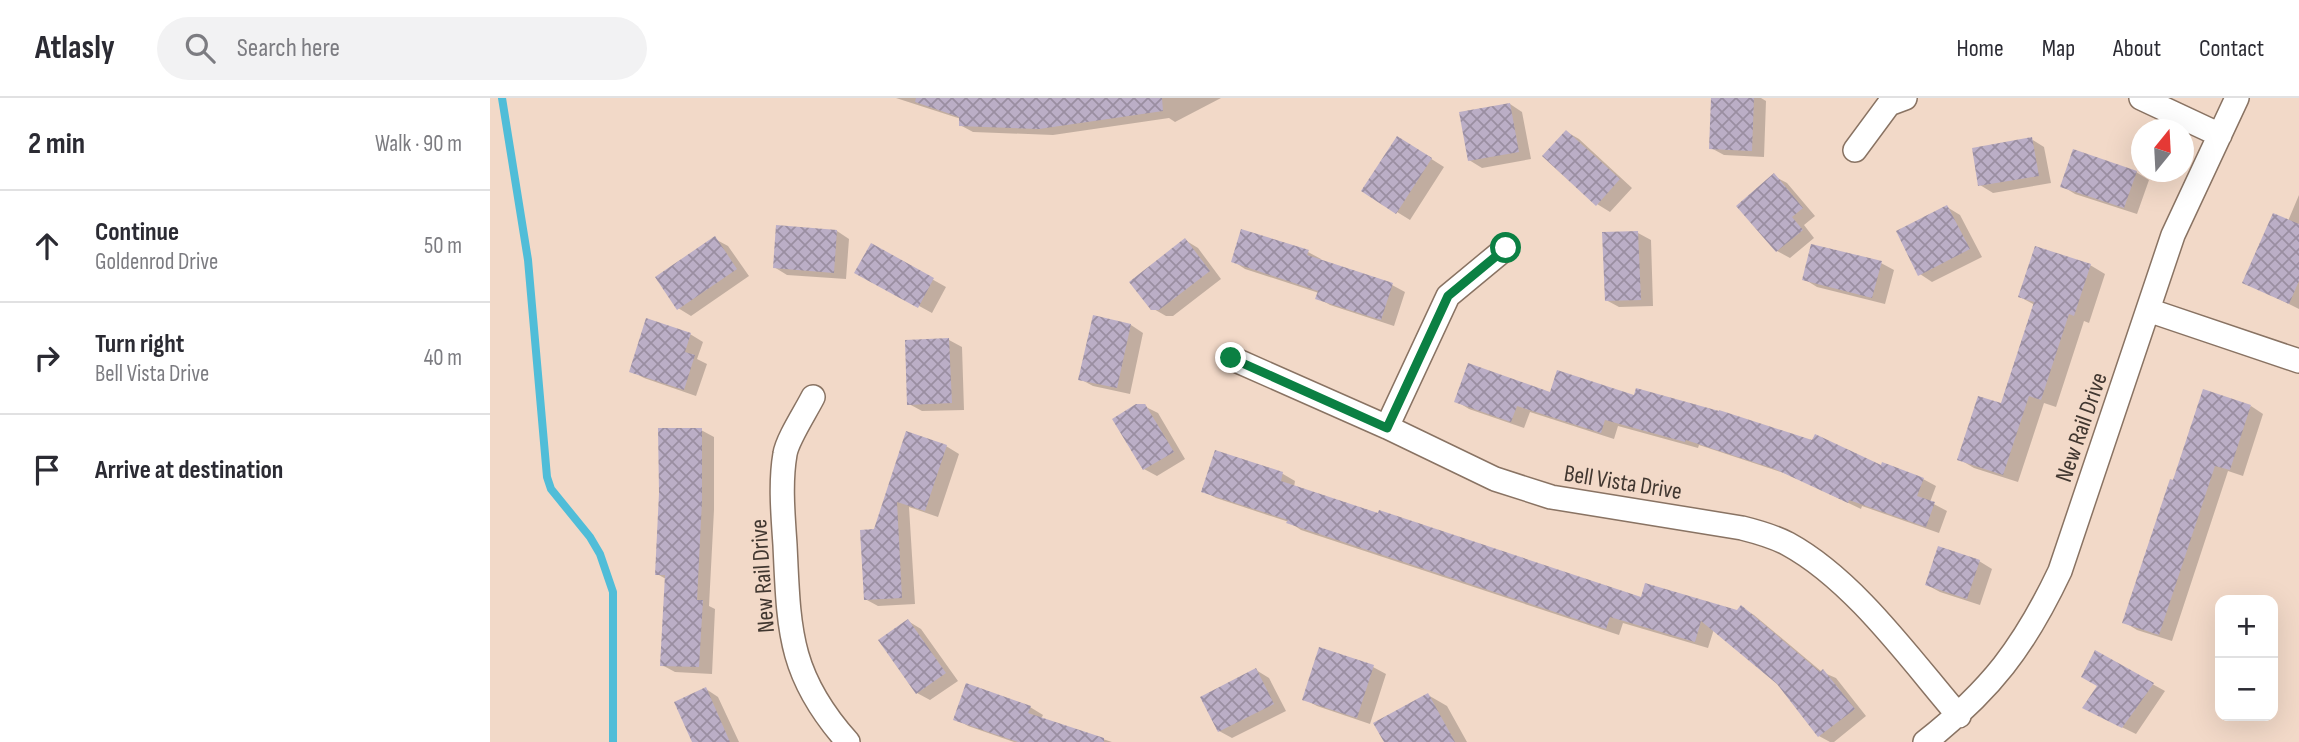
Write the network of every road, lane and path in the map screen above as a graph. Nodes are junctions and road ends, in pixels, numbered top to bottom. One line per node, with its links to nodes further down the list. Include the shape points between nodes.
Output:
1 (1905, 98): 5 (street, via 1889,104)
2 (2141, 98): 4 (street)
3 (2238, 98): 4 (street, New Rail Drive)
4 (2220, 135): 7 (street, New Rail Drive, via 2173,235)
5 (1855, 150)
6 (1506, 248): 11 (street, via 1448,296)
7 (2148, 310): 9 (street); 12 (street, New Rail Drive, via 2060,571 2023,641)
8 (1231, 358): 11 (street, Bell Vista Drive)
9 (2299, 361)
10 (813, 397): 13 (street, New Rail Drive, via 785,452 789,621 804,677 818,705)
11 (1387, 428): 12 (street, Bell Vista Drive, via 1495,479 1550,497 1742,528 1790,545 1864,605)
12 (1959, 716): 14 (street, New Rail Drive)
13 (848, 742)
14 (1925, 742)

